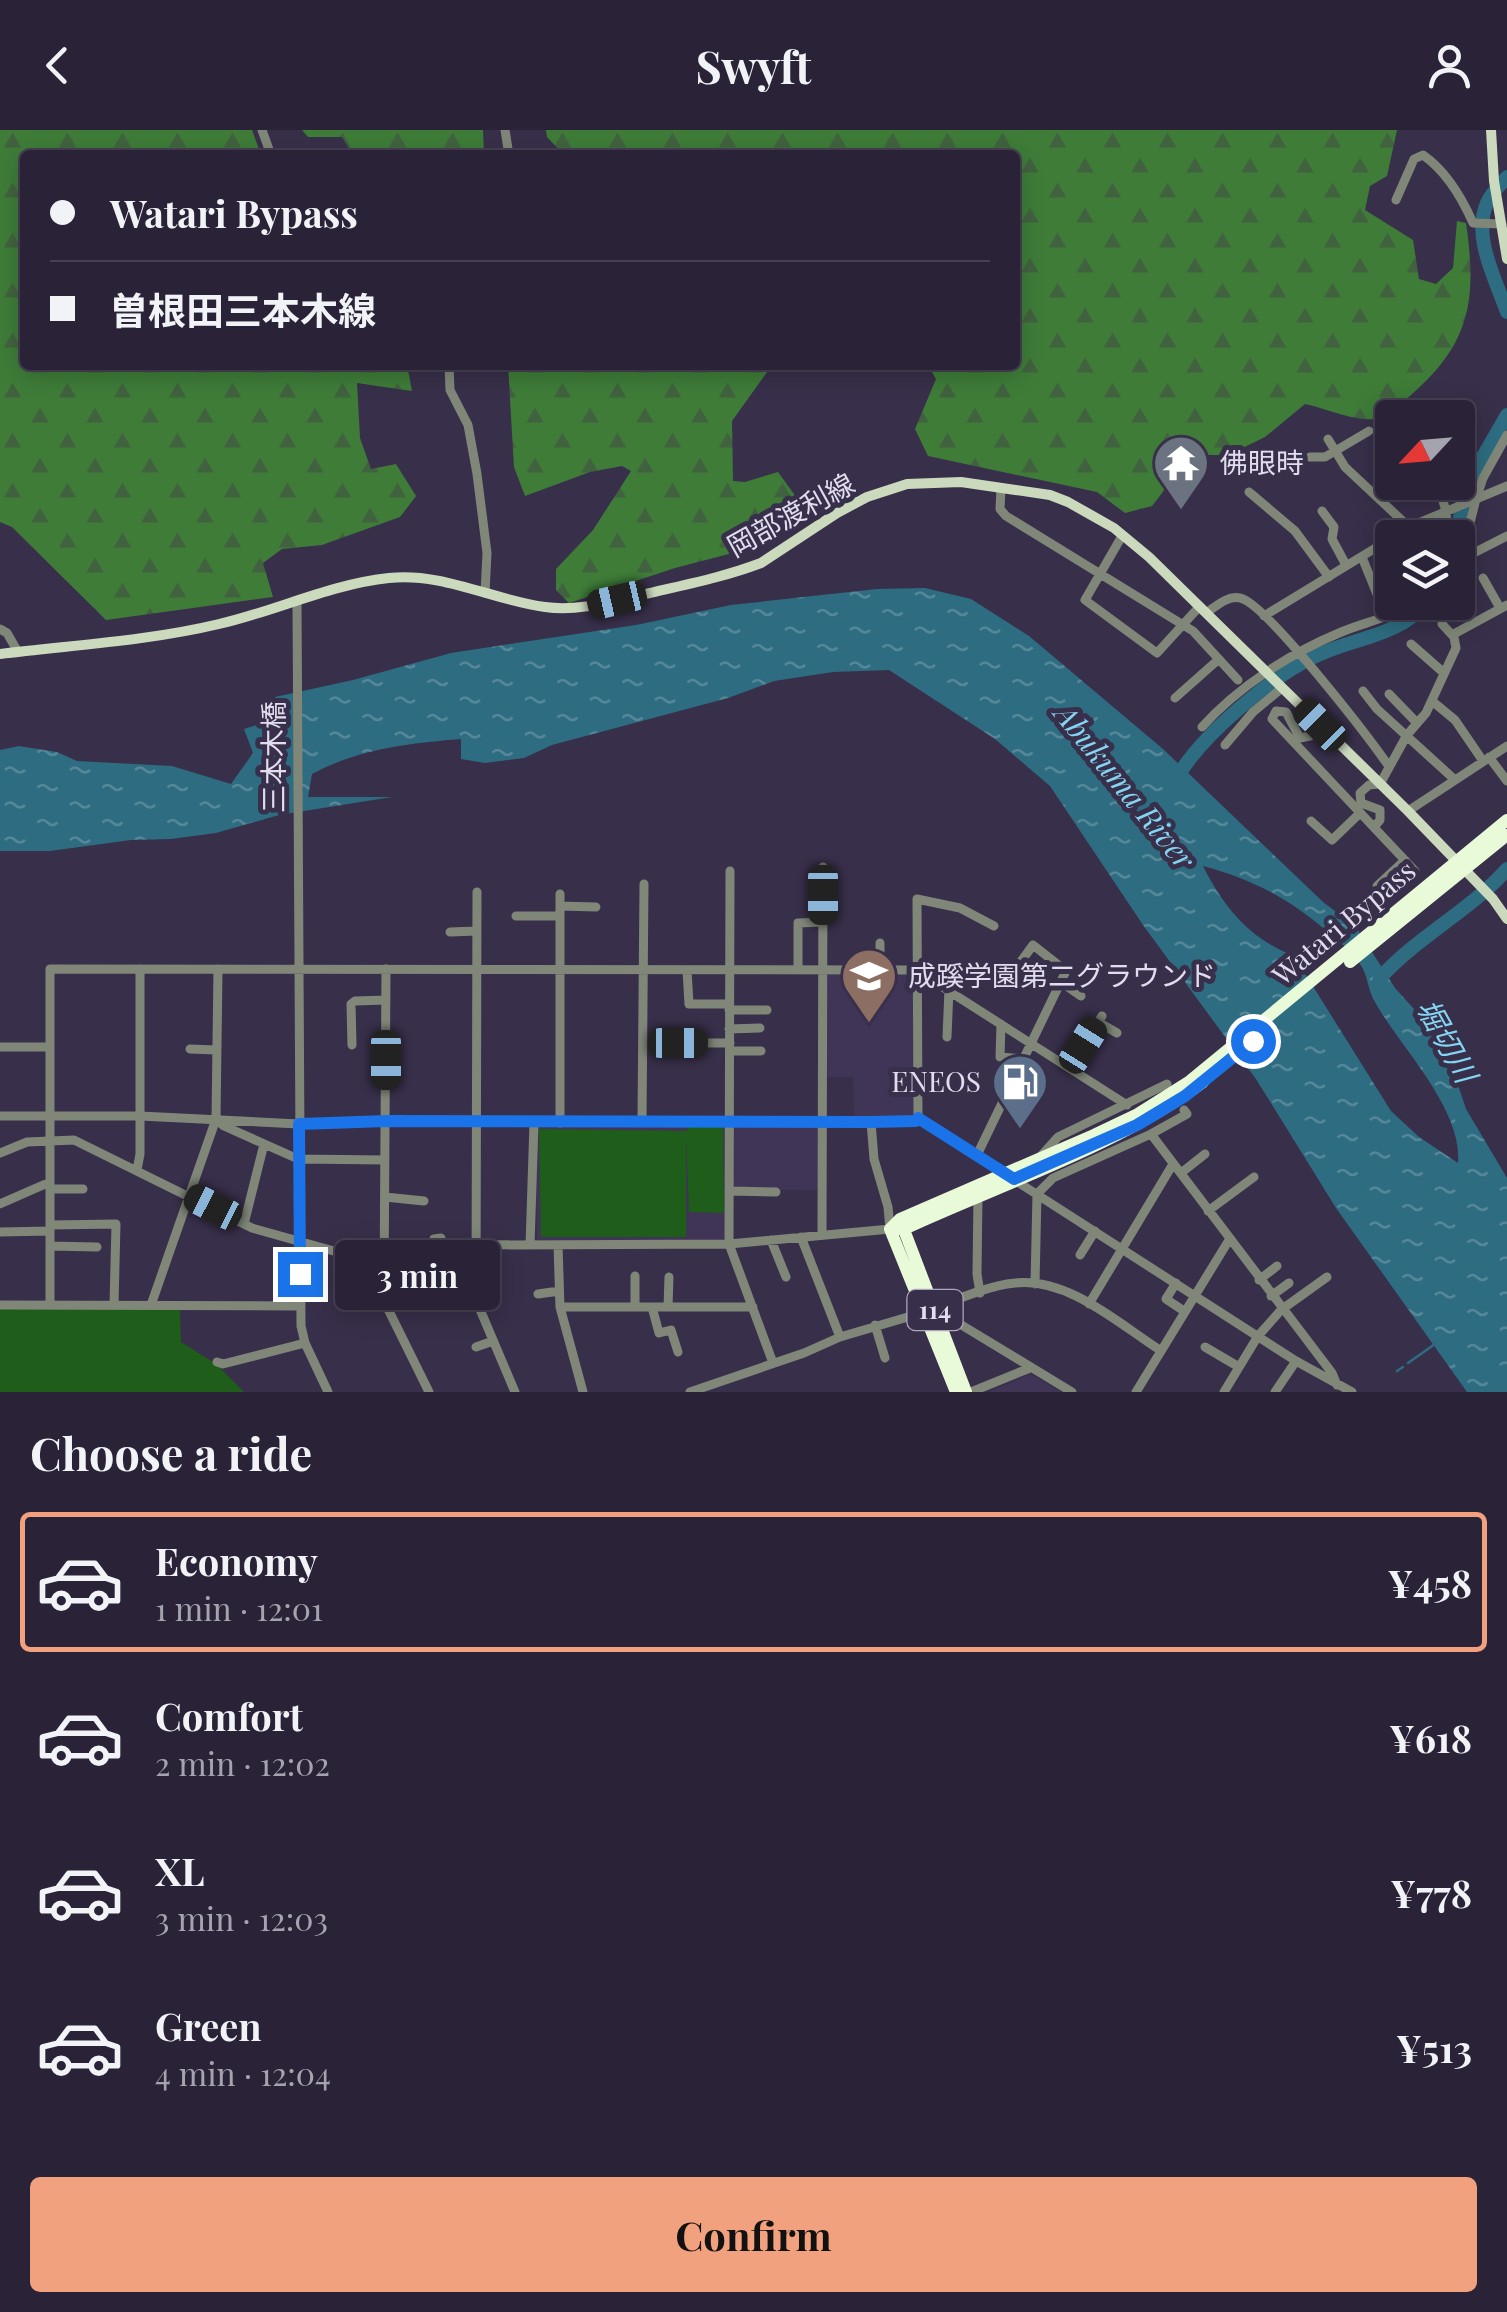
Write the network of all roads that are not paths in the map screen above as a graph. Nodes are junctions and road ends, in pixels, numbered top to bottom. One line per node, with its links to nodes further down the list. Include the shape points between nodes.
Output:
1 (1491, 130): 3 (main road)
2 (1396, 200): 4 (street, via 1414,159 1422,156 1462,198 1474,223)
3 (1503, 209): 4 (main road)
4 (1496, 225): 5 (main road)
5 (1507, 259)
6 (448, 370): 33 (street, via 450,390 470,432 479,488 488,553)
7 (1370, 432): 10 (street)
8 (1507, 435): 15 (street)
9 (1328, 440): 10 (street)
10 (1334, 452): 11 (street); 19 (street)
11 (1310, 458)
12 (1507, 486): 15 (street)
13 (1002, 488): 23 (main road, 岡部渡利線, via 1068,502); 29 (street, via 1006,516); 33 (main road, 岡部渡利線, via 906,484 852,505 743,570 591,606 550,608)
14 (1249, 492): 30 (street, via 1295,531)
15 (1476, 499): 18 (street); 22 (street)
16 (1443, 500): 18 (street)
17 (1322, 511): 28 (street)
18 (1446, 511): 20 (street); 21 (street)
19 (1401, 520)
20 (1425, 520)
21 (1447, 520)
22 (1471, 520)
23 (1122, 536): 29 (street); 36 (main road, 岡部渡利線)
24 (1507, 536): 26 (street)
25 (1375, 549): 27 (street)
26 (1475, 555)
27 (1362, 557): 28 (street); 32 (street)
28 (1346, 566): 30 (street)
29 (1100, 572): 40 (street); 40 (street, via 1085,600 1157,653)
30 (1329, 577): 37 (street)
31 (1484, 578): 35 (street)
32 (1375, 589)
33 (484, 593): 34 (main road, 岡部渡利線, via 393,577)
34 (296, 602): 44 (main road, 岡部渡利線, via 190,630); 96 (street, 三本木橋)
35 (1503, 607): 42 (street)
36 (1203, 610): 37 (street, via 1242,598); 40 (street); 48 (main road, 岡部渡利線)
37 (1264, 616): 46 (street)
38 (1378, 620): 46 (street)
39 (1443, 620): 42 (street)
40 (1183, 623): 47 (street)
41 (0, 628): 44 (street)
42 (1452, 634): 49 (street, via 1456,648)
43 (1410, 644): 49 (street)
44 (18, 652): 45 (main road, 岡部渡利線)
45 (0, 654)
46 (1298, 654): 48 (street); 63 (street)
47 (1219, 659): 50 (street); 54 (street)
48 (1267, 672): 51 (main road, 岡部渡利線); 58 (street)
49 (1444, 674): 55 (street)
50 (1238, 680)
51 (1281, 687): 57 (main road, 岡部渡利線); 60 (street)
52 (1362, 691): 59 (street)
53 (1389, 694): 56 (street)
54 (1175, 698)
55 (1432, 701): 56 (street); 62 (street)
56 (1418, 723): 59 (street)
57 (1320, 725): 66 (main road, 岡部渡利線); 68 (street, via 1300,738 1286,712 1272,719)
58 (1202, 728)
59 (1407, 734): 63 (street); 64 (street)
60 (1225, 745)
61 (1507, 746): 62 (street)
62 (1486, 759): 64 (street); 65 (street)
63 (1388, 765): 66 (street)
64 (1454, 780): 67 (street)
65 (1507, 781)
66 (1380, 784): 67 (main road, 岡部渡利線); 71 (street, via 1360,793 1361,803 1380,810)
67 (1408, 811): 74 (main road, 岡部渡利線)
68 (1360, 813): 70 (street, via 1332,840); 71 (street)
69 (1507, 820): 74 (highway, Watari Bypass)
70 (1311, 821)
71 (1374, 828): 73 (street)
72 (1507, 835): 74 (highway, Watari Bypass)
73 (1405, 860): 77 (street); 79 (street)
74 (1461, 866): 85 (main road, 岡部渡利線); 127 (highway, Watari Bypass)
75 (823, 868): 86 (street)
76 (730, 871): 99 (street)
77 (1415, 872)
78 (644, 884): 97 (street)
79 (1377, 886)
80 (478, 892): 89 (street)
81 (560, 894): 83 (street)
82 (596, 906): 83 (street)
83 (560, 911): 84 (street); 95 (street)
84 (516, 916)
85 (1507, 920)
86 (823, 922): 100 (street, via 798,922); 101 (street)
87 (994, 926): 103 (street, via 960,908 917,899)
88 (450, 932): 89 (street)
89 (478, 932): 94 (street)
90 (880, 943): 102 (street)
91 (140, 969): 92 (street); 119 (street, via 50,969); 133 (street)
92 (218, 969): 96 (street); 123 (street)
93 (386, 969): 94 (street); 96 (street); 108 (street)
94 (477, 969): 95 (street); 139 (street)
95 (558, 969): 97 (street); 143 (street)
96 (298, 970): 144 (street, 三本木橋)
97 (644, 970): 98 (street); 136 (street)
98 (687, 970): 99 (street); 109 (street, via 689,1004)
99 (730, 970): 100 (street); 109 (street)
100 (798, 970): 101 (street)
101 (823, 970): 102 (street); 140 (street)
102 (880, 970): 103 (street)
103 (916, 970): 106 (street); 134 (street)
104 (1014, 971): 105 (street, via 1032,945 1066,970)
105 (1061, 982): 107 (street); 117 (street)
106 (949, 989): 111 (street); 115 (street)
107 (1081, 996)
108 (386, 1000): 118 (street, via 351,1004); 138 (street)
109 (729, 1006): 110 (street); 113 (street)
110 (767, 1010)
111 (1001, 1024): 117 (street); 125 (street, via 1000,1057)
112 (760, 1028): 113 (street)
113 (729, 1030): 120 (street)
114 (1117, 1034): 126 (street, via 1100,1019)
115 (947, 1037)
116 (678, 1043): 120 (street)
117 (1032, 1044): 125 (street); 126 (street)
118 (352, 1045)
119 (50, 1047): 121 (street); 132 (street)
120 (730, 1047): 124 (street); 137 (street)
121 (0, 1048)
122 (190, 1050): 123 (street)
123 (216, 1050): 135 (street)
124 (761, 1051)
125 (1024, 1059): 150 (street)
126 (1069, 1068): 129 (street)
127 (1201, 1078): 152 (highway, Watari Bypass); 157 (highway, Watari Bypass, via 1137,1125)
128 (1167, 1084): 129 (street)
129 (1127, 1104): 152 (street, via 1058,1137)
130 (1184, 1110): 145 (street)
131 (0, 1116): 132 (street)
132 (50, 1116): 133 (street); 146 (street)
133 (140, 1116): 135 (street); 155 (street)
134 (918, 1118): 141 (street); 150 (street)
135 (216, 1119): 144 (street); 147 (street); 164 (street)
136 (642, 1120): 137 (street); 143 (street)
137 (728, 1120): 140 (street); 161 (street)
138 (387, 1121): 139 (street); 144 (street); 153 (street)
139 (479, 1122): 142 (street); 183 (street)
140 (822, 1122): 141 (street); 175 (street)
141 (871, 1122): 171 (street, via 874,1159)
142 (534, 1123): 143 (street); 184 (street)
143 (560, 1123)
144 (299, 1124): 151 (street, 三本木橋)
145 (1152, 1134): 154 (street); 163 (street, via 1053,1178)
146 (50, 1141): 148 (street); 155 (street, via 74,1140); 159 (street)
147 (264, 1144): 151 (street); 170 (street)
148 (0, 1153)
149 (1205, 1154): 156 (street)
150 (978, 1155): 157 (street)
151 (298, 1159): 153 (street); 180 (street, 三本木橋)
152 (1038, 1159): 157 (highway, Watari Bypass)
153 (386, 1160): 166 (street)
154 (1174, 1164): 156 (street); 187 (street)
155 (137, 1170): 164 (street)
156 (1181, 1173): 169 (street)
157 (1009, 1176): 163 (street); 165 (highway, Watari Bypass); 171 (highway, Watari Bypass)
158 (1254, 1177): 169 (street)
159 (50, 1185): 160 (street); 168 (street); 172 (street)
160 (84, 1189)
161 (729, 1191): 162 (street); 182 (street)
162 (776, 1192)
163 (1036, 1194): 173 (street); 199 (street)
164 (189, 1195): 170 (street); 212 (street)
165 (978, 1195): 171 (highway, Watari Bypass); 202 (street)
166 (385, 1197): 167 (street); 189 (street)
167 (424, 1201)
168 (0, 1204)
169 (1208, 1210): 179 (street)
170 (244, 1224): 180 (street)
171 (898, 1225): 175 (street); 219 (highway, 114)
172 (50, 1228): 174 (street); 185 (street); 211 (street, via 116,1224)
173 (1095, 1231): 187 (street); 188 (street)
174 (0, 1232)
175 (822, 1235): 176 (street)
176 (800, 1237): 178 (street); 224 (street)
177 (441, 1238): 195 (street, via 434,1238)
178 (771, 1240): 182 (street); 193 (street)
179 (1228, 1240): 196 (street); 204 (street)
180 (300, 1242): 189 (street); 213 (street, 三本木橋)
181 (558, 1244): 182 (street); 184 (street); 201 (street)
182 (729, 1244): 218 (street)
183 (478, 1245): 184 (street); 200 (street)
184 (530, 1245)
185 (50, 1246): 186 (street); 210 (street)
186 (97, 1247)
187 (1124, 1248): 197 (street); 207 (street)
188 (1080, 1255)
189 (384, 1265): 195 (street); 241 (street, via 388,1309)
190 (1277, 1266): 196 (street)
191 (636, 1276): 215 (street)
192 (670, 1277): 217 (street)
193 (786, 1277)
194 (1328, 1277): 220 (street)
195 (433, 1279): 200 (street)
196 (1258, 1280): 205 (street)
197 (1176, 1283): 204 (street); 221 (street, via 1166,1300)
198 (1289, 1283): 205 (street)
199 (1034, 1284): 202 (street, via 1014,1282); 207 (street)
200 (476, 1291): 206 (street)
201 (559, 1291): 203 (street); 214 (street)
202 (980, 1293): 219 (street)
203 (538, 1294)
204 (1194, 1295): 221 (street); 223 (street)
205 (1271, 1296): 220 (street)
206 (478, 1303): 209 (street); 225 (street)
207 (1089, 1304): 229 (street)
208 (0, 1305): 210 (street)
209 (456, 1305)
210 (50, 1306): 211 (street)
211 (114, 1306): 212 (street)
212 (151, 1306): 213 (street)
213 (300, 1306): 226 (street, 三本木橋)
214 (560, 1307): 215 (street); 231 (street)
215 (635, 1307): 216 (street)
216 (652, 1307): 217 (street); 230 (street, via 659,1333 671,1330)
217 (668, 1307): 218 (street)
218 (753, 1307): 236 (street)
219 (933, 1308): 222 (street); 238 (street); 245 (highway, 114); 246 (highway, 114)
220 (1282, 1310): 223 (street); 239 (street)
221 (1184, 1311): 229 (street)
222 (875, 1325): 224 (street); 232 (street)
223 (1258, 1336): 233 (street); 237 (street)
224 (840, 1337): 236 (street)
225 (493, 1340): 227 (street); 242 (street)
226 (304, 1343): 234 (street); 240 (street, 三本木橋)
227 (476, 1347)
228 (1204, 1348): 237 (street)
229 (1160, 1350): 248 (street)
230 (678, 1352)
231 (574, 1358): 235 (street); 243 (street)
232 (885, 1358)
233 (1296, 1361): 239 (street); 250 (street)
234 (217, 1362)
235 (560, 1363)
236 (774, 1363): 244 (street)
237 (1239, 1367): 249 (street)
238 (1030, 1368): 246 (street); 247 (street)
239 (1338, 1386): 251 (street)
240 (328, 1392)
241 (429, 1392)
242 (514, 1392)
243 (583, 1392)
244 (690, 1392)
245 (956, 1392)
246 (969, 1392)
247 (1072, 1392)
248 (1136, 1392)
249 (1224, 1392)
250 (1274, 1392)
251 (1352, 1392)

